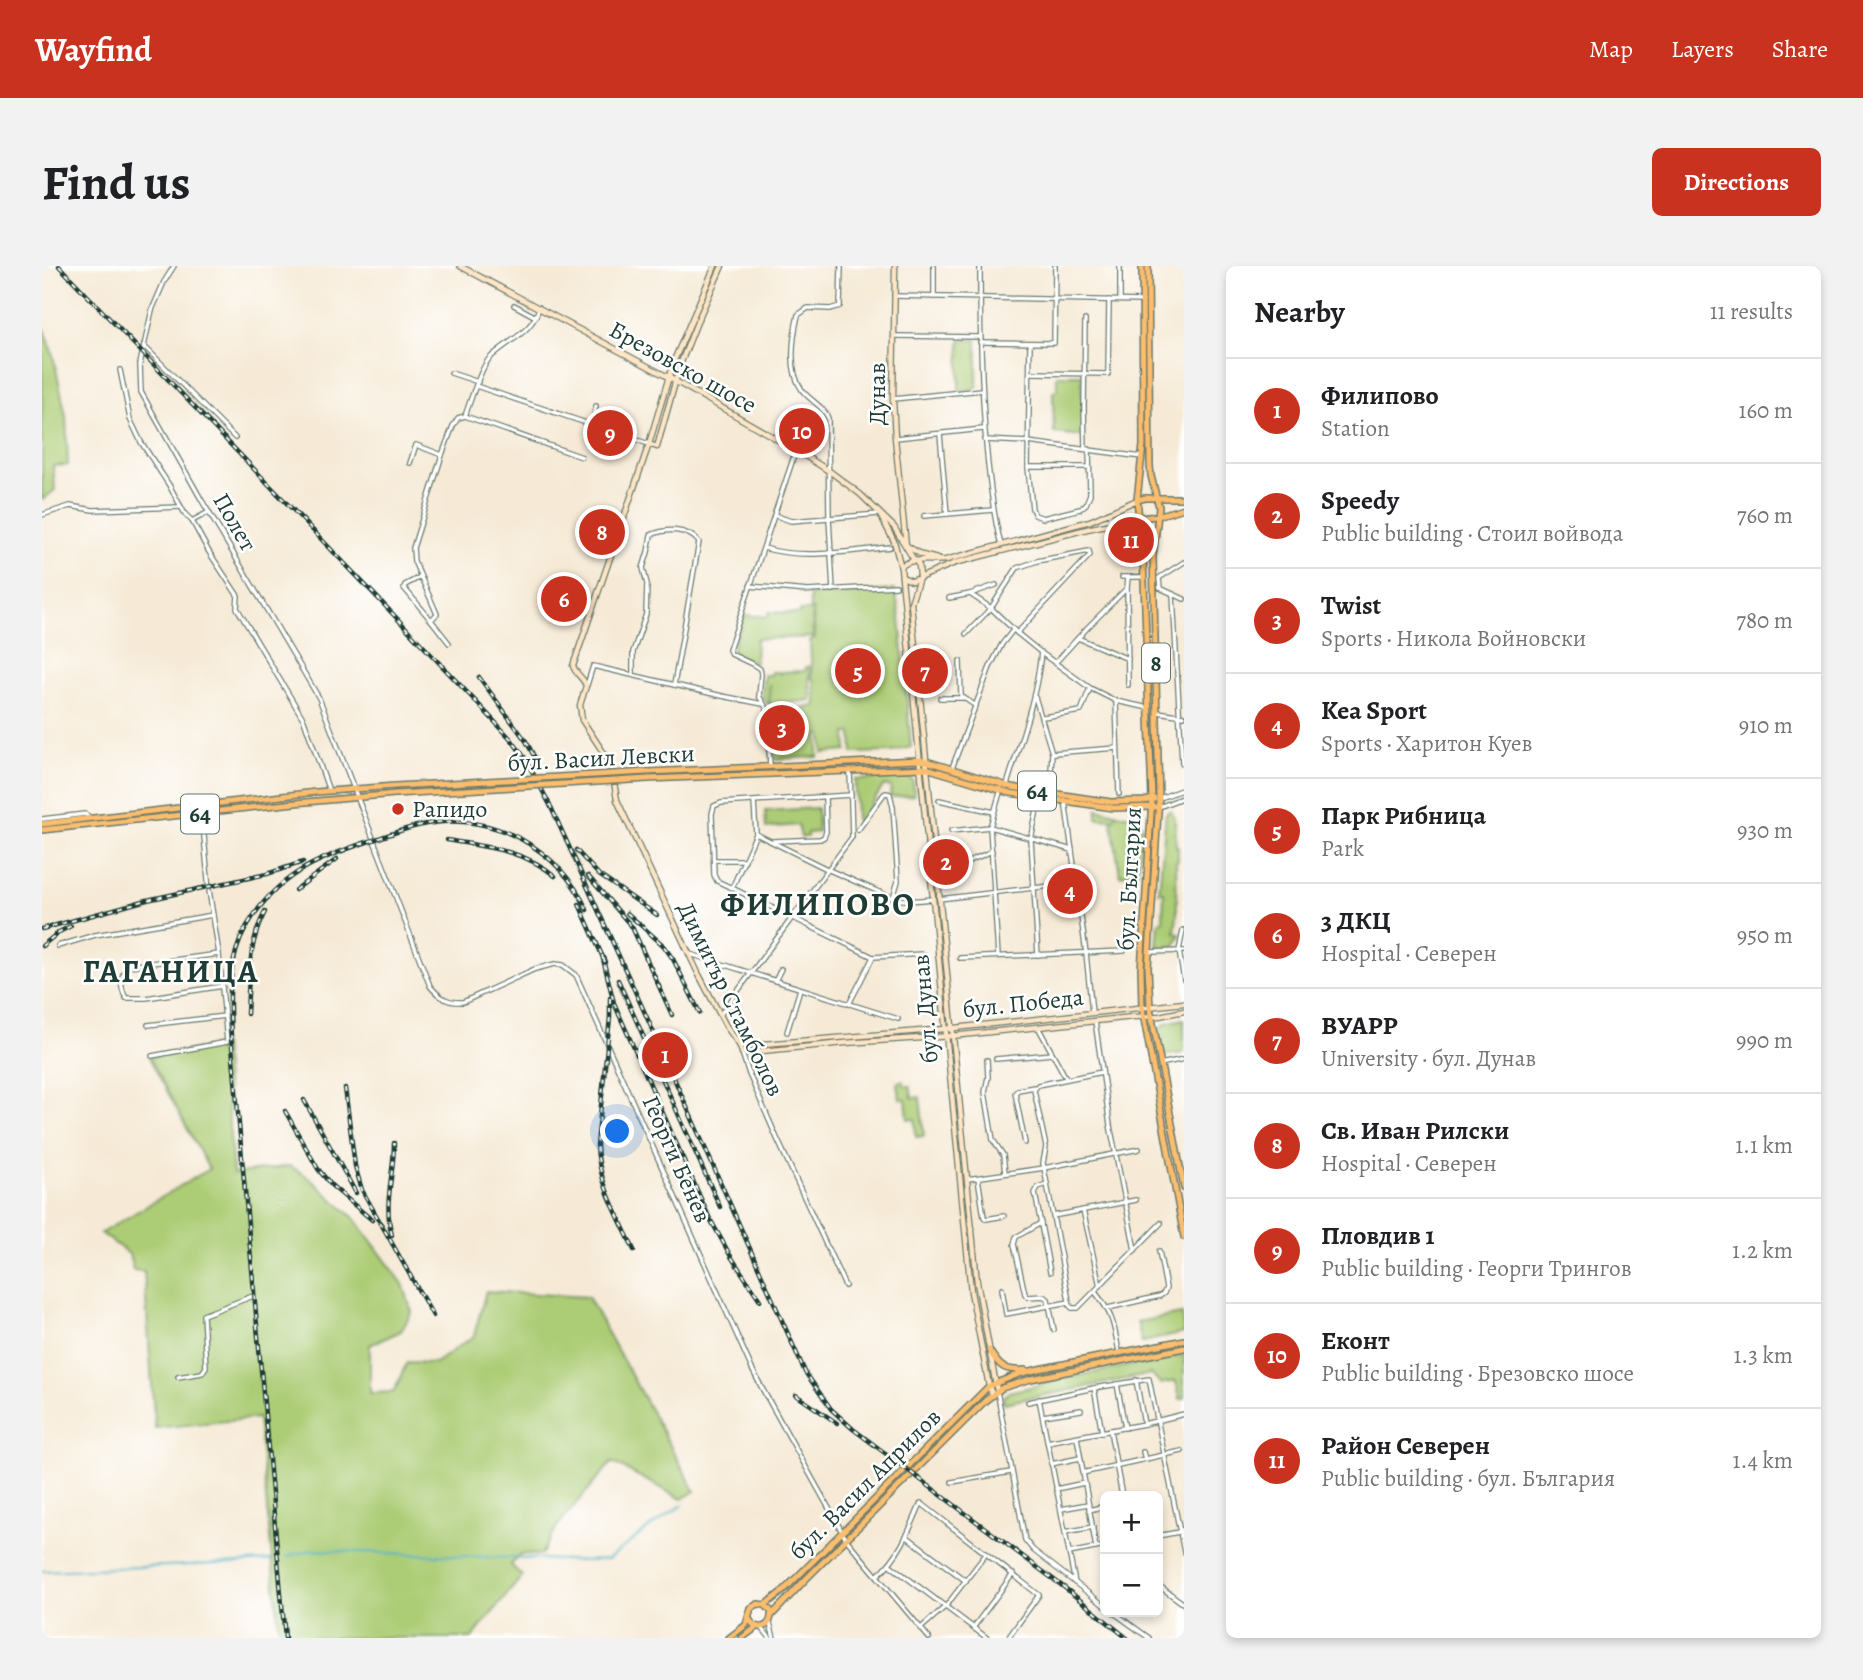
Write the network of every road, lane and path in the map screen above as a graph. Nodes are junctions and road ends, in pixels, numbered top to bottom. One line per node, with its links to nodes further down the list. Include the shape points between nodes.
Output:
1 (174, 266): 27 (street, Полет, via 152,310)
2 (460, 266): 21 (main road, Брезовско шосе)
3 (715, 266): 32 (main road)
4 (722, 266): 33 (main road)
5 (841, 266): 55 (street, via 840,306 808,308 798,315 794,333 797,381 828,418)
6 (895, 266): 13 (main road, Дунав)
7 (934, 266): 14 (street)
8 (981, 266): 15 (street)
9 (1055, 266): 16 (street)
10 (1120, 266): 18 (street)
11 (1142, 266): 19 (main road, 8)
12 (1148, 266): 56 (main road, 8, via 1150,476)
13 (895, 296): 14 (street); 24 (main road, Дунав)
14 (934, 297): 15 (street)
15 (980, 298): 16 (street); 25 (street)
16 (1054, 299): 17 (street); 26 (street, via 1054,343)
17 (1109, 300): 18 (street); 31 (street, via 1109,372)
18 (1120, 300): 19 (street)
19 (1143, 301): 51 (main road, 8)
20 (514, 305): 22 (street)
21 (539, 307): 22 (street); 32 (main road, Брезовско шосе)
22 (536, 317): 34 (street, via 488,360)
23 (1085, 320): 31 (street)
24 (895, 336): 25 (street); 36 (main road, Дунав)
25 (980, 339): 26 (street); 35 (street)
26 (1030, 343): 30 (street)
27 (144, 345): 42 (street); 62 (street, Полет, via 141,393)
28 (120, 370): 59 (street, Полет, via 130,419)
29 (451, 373): 34 (street)
30 (1030, 373): 31 (street); 45 (street)
31 (1084, 374): 47 (street)
32 (668, 377): 33 (main road, Брезовско шосе); 46 (main road)
33 (675, 381): 46 (main road, via 657,447); 48 (main road, Брезовско шосе)
34 (477, 384): 38 (street); 39 (street)
35 (982, 390): 36 (street); 40 (street)
36 (893, 399): 43 (main road, Дунав)
37 (596, 406): 39 (street)
38 (465, 416): 49 (street, via 453,426); 50 (street)
39 (592, 425): 46 (street)
40 (984, 429): 41 (street); 44 (street)
41 (940, 434): 43 (street); 64 (street)
42 (235, 438)
43 (895, 438): 72 (main road, Дунав)
44 (985, 440): 45 (street); 61 (street)
45 (1028, 442): 47 (street); 53 (street)
46 (649, 444): 116 (main road, via 574,662 574,670)
47 (1087, 449): 51 (street); 54 (street)
48 (796, 450): 55 (main road, Брезовско шосе); 66 (street)
49 (442, 454): 52 (street, via 416,446); 84 (street, via 413,548)
50 (582, 457)
51 (1143, 457): 58 (main road, 8)
52 (410, 463)
53 (1028, 467): 54 (street); 54 (street, via 1032,509 1040,518 1086,504)
54 (1089, 467)
55 (828, 471): 63 (main road, Брезовско шосе); 69 (street)
56 (1156, 498): 57 (main road); 58 (main road); 68 (main road, 8)
57 (1184, 498)
58 (1137, 500): 70 (main road, 8); 75 (main road, via 1090,521)
59 (181, 507): 65 (street, via 93,510 70,506); 71 (street, Полет)
60 (1184, 508): 68 (main road)
61 (993, 510): 64 (street); 75 (street)
62 (209, 512): 71 (street); 141 (street, Полет, via 319,698)
63 (879, 514): 69 (street); 73 (main road, Брезовско шосе); 82 (main road, Брезовско шосе, via 894,541)
64 (947, 514): 67 (street)
65 (42, 515)
66 (774, 515): 69 (street, via 791,521); 77 (street)
67 (924, 516)
68 (1157, 516): 70 (main road); 93 (main road, бул. България / 8)
69 (829, 518): 78 (street)
70 (1139, 518): 87 (main road, бул. България / 8); 88 (main road, via 955,563)
71 (192, 521): 144 (street, Полет, via 239,596 237,608 304,720)
72 (903, 521): 73 (main road); 74 (main road, Дунав)
73 (894, 527): 74 (main road, Брезовско шосе)
74 (906, 545): 79 (main road, Брезовско шосе); 80 (main road)
75 (1001, 545): 80 (main road)
76 (890, 547): 78 (street)
77 (764, 548): 78 (street, via 788,554); 90 (street)
78 (831, 552): 94 (street)
79 (915, 560): 80 (main road); 82 (main road); 88 (main road)
80 (943, 560)
81 (1184, 562): 93 (street, via 1160,578)
82 (901, 568): 83 (main road)
83 (902, 576): 88 (main road, via 909,581); 130 (main road, бул. Дунав)
84 (420, 577): 100 (street, via 437,614); 100 (street, via 404,587)
85 (1122, 577): 86 (street)
86 (1128, 577): 87 (street); 92 (street)
87 (1144, 577): 124 (main road, бул. България / 8)
88 (919, 578): 131 (main road, бул. Дунав, via 911,607)
89 (996, 585): 95 (street)
90 (750, 586): 94 (street); 122 (street, via 729,650 760,669)
91 (896, 586): 94 (street)
92 (1128, 588): 103 (street); 108 (street)
93 (1156, 588): 96 (street); 125 (main road, бул. България / 8)
94 (833, 590)
95 (970, 594): 97 (street); 99 (street)
96 (1174, 595): 98 (street); 105 (street)
97 (949, 598)
98 (1184, 599)
99 (991, 608): 101 (street); 101 (street, via 1017,568 1088,551 1090,555); 102 (street)
100 (431, 621): 104 (street)
101 (1015, 632): 107 (street); 123 (street, via 993,661)
102 (967, 634)
103 (1078, 638): 108 (street); 110 (street)
104 (449, 643)
105 (1176, 644): 106 (street); 112 (street)
106 (1184, 644)
107 (1041, 652): 110 (street); 118 (street)
108 (1128, 659): 115 (street)
109 (960, 661): 120 (street)
110 (1056, 663): 117 (street)
111 (1184, 673): 112 (street)
112 (1177, 674): 126 (street)
113 (633, 675): 114 (street); 114 (street, via 633,652 646,614 643,568 651,535 660,530 688,533 699,542); 116 (street, via 593,666)
114 (674, 685): 122 (street)
115 (1128, 685)
116 (586, 686): 192 (main road, Димитър Стамболов, via 581,716 611,764 618,803)
117 (1090, 688): 121 (street); 127 (street, via 1081,712)
118 (1035, 695): 127 (street); 140 (street)
119 (940, 698): 120 (street)
120 (964, 698): 123 (street)
121 (1116, 701): 124 (street); 128 (street)
122 (763, 704): 133 (street)
123 (976, 706): 136 (street)
124 (1149, 708): 152 (main road, бул. България / 8)
125 (1158, 712): 126 (street); 151 (main road, бул. България / 8)
126 (1182, 716): 132 (street)
127 (1042, 717): 129 (street)
128 (1118, 748): 129 (street); 145 (street)
129 (1052, 753): 143 (street)
130 (918, 760): 131 (main road, бул. Васил Левски / 64); 133 (main road, бул. Васил Левски / 64); 134 (main road, бул. Дунав)
131 (926, 761): 135 (main road, бул. Дунав); 136 (main road, бул. Васил Левски / 64)
132 (1182, 763)
133 (770, 767): 138 (street); 139 (main road, бул. Васил Левски / 64)
134 (919, 768): 135 (main road, бул. Васил Левски / 64); 137 (main road, бул. Васил Левски / 64); 181 (main road, бул. Дунав)
135 (926, 768): 140 (main road, бул. Васил Левски / 64); 175 (main road, бул. Дунав)
136 (952, 769): 140 (main road, бул. Васил Левски / 64)
137 (850, 771): 138 (main road, бул. Васил Левски / 64); 146 (street)
138 (770, 774): 139 (main road, бул. Васил Левски / 64)
139 (648, 776): 141 (main road, бул. Васил Левски / 64, bridge); 147 (main road, бул. Васил Левски / 64, bridge)
140 (1003, 788): 150 (main road, бул. Васил Левски / 64); 158 (street)
141 (355, 789): 144 (main road, бул. Васил Левски / 64); 147 (street, Георги Бенев)
142 (1184, 789): 151 (street)
143 (1050, 790)
144 (330, 791): 161 (main road, бул. Васил Левски / 64)
145 (1119, 794)
146 (851, 795): 148 (street); 174 (street, via 852,837)
147 (358, 797): 159 (main road, бул. Васил Левски / 64); 304 (street, Георги Бенев, via 436,994 453,1003 463,1002 555,964 576,975 752,1369)
148 (825, 797): 154 (street); 169 (street, via 824,837)
149 (1184, 797): 156 (street)
150 (1065, 798): 152 (main road, бул. Васил Левски / 64, via 1111,803); 157 (main road, бул. Васил Левски / 64, via 1113,808); 171 (street)
151 (1159, 798): 152 (main road, бул. Васил Левски / 64); 156 (main road, бул. България / 8)
152 (1152, 799): 157 (main road, бул. България / 8)
153 (939, 800): 158 (street)
154 (754, 802): 167 (street); 172 (street, via 714,806)
155 (1038, 805): 168 (street)
156 (1159, 807): 157 (main road, бул. Васил Левски / 64); 189 (main road, бул. България / 8)
157 (1151, 808): 207 (main road, бул. България / 8)
158 (994, 812): 163 (street)
159 (202, 814): 161 (main road, бул. Васил Левски / 64); 183 (street)
160 (42, 819): 161 (street, via 85,814)
161 (94, 822): 162 (main road, бул. Васил Левски / 64); 164 (main road, бул. Васил Левски / 64)
162 (42, 824)
163 (990, 827): 166 (street); 168 (street); 170 (street)
164 (42, 830)
165 (858, 830): 180 (street, via 884,794 890,794 898,881)
166 (951, 831)
167 (755, 834): 169 (street); 173 (street)
168 (1031, 840): 171 (street); 178 (street)
169 (771, 841): 174 (street)
170 (992, 850): 175 (street); 179 (street)
171 (1072, 850): 176 (street)
172 (714, 860): 173 (street); 177 (street, via 717,881)
173 (745, 860): 177 (street)
174 (829, 870): 180 (street); 184 (street)
175 (937, 875): 182 (main road, бул. Дунав)
176 (1076, 883): 178 (street); 190 (street)
177 (732, 888): 184 (street)
178 (1035, 888): 179 (street); 194 (street)
179 (994, 892): 182 (street); 195 (street)
180 (893, 898): 181 (street)
181 (932, 899): 218 (main road, бул. Дунав)
182 (939, 899): 218 (main road, бул. Дунав)
183 (213, 915): 186 (street, via 95,935); 191 (street)
184 (793, 917): 196 (street); 199 (street)
185 (1183, 930): 188 (street)
186 (58, 946)
187 (1124, 951): 190 (street)
188 (1182, 951): 189 (street); 200 (street)
189 (1149, 952): 206 (main road, бул. България / 8)
190 (1086, 953): 194 (street); 209 (street)
191 (219, 954): 202 (street); 202 (street, via 129,966 121,979 122,990 126,998 146,998)
192 (689, 954): 199 (street); 210 (main road, Димитър Стамболов)
193 (923, 954): 196 (street)
194 (1038, 955): 195 (street)
195 (998, 956): 197 (street)
196 (873, 957): 205 (street)
197 (960, 958)
198 (781, 969): 201 (street)
199 (751, 973): 201 (street); 210 (street)
200 (1184, 980)
201 (775, 981): 203 (street)
202 (223, 986): 211 (street)
203 (800, 989): 205 (street); 219 (street)
204 (1184, 1003): 206 (main road, бул. Победа)
205 (849, 1004): 214 (street)
206 (1150, 1007): 207 (main road, бул. Победа); 213 (main road, бул. България / 8)
207 (1142, 1008): 209 (main road, бул. Победа); 212 (main road, бул. България / 8)
208 (1184, 1011): 213 (main road, бул. Победа)
209 (1092, 1013): 218 (main road, бул. Победа)
210 (720, 1015): 221 (main road, Димитър Стамболов)
211 (225, 1016): 216 (street); 224 (street, via 227,1042)
212 (1143, 1017): 213 (main road, бул. Победа); 215 (main road, бул. Победа); 248 (main road, бул. България / 8)
213 (1152, 1017): 228 (main road, бул. България / 8)
214 (898, 1019)
215 (1095, 1021): 217 (main road, бул. Победа); 229 (street)
216 (148, 1025)
217 (1038, 1027): 220 (main road, бул. Победа); 223 (street)
218 (948, 1029): 220 (main road, бул. Дунав); 221 (main road, бул. Победа)
219 (787, 1032)
220 (949, 1037): 222 (main road, бул. Победа); 238 (main road, бул. Дунав); 270 (main road, бул. Дунав, via 971,1292)
221 (740, 1046): 222 (main road, Димитър Стамболов)
222 (742, 1053): 252 (street, Димитър Стамболов)
223 (1052, 1054): 225 (street); 230 (street)
224 (152, 1056)
225 (996, 1059)
226 (1184, 1059): 228 (street)
227 (987, 1060): 236 (street, via 985,1092 993,1140 1003,1155)
228 (1160, 1064): 240 (main road, бул. България / 8)
229 (1102, 1072): 230 (street); 234 (street)
230 (1066, 1078): 231 (street)
231 (1035, 1087): 232 (street, via 1016,1093); 235 (street, via 1046,1147)
232 (1025, 1143)
233 (1139, 1149): 234 (street)
234 (1116, 1153): 235 (street); 242 (street)
235 (1044, 1168): 236 (street); 239 (street)
236 (1005, 1173): 237 (street)
237 (978, 1178): 238 (street); 244 (street, via 984,1217)
238 (967, 1179): 263 (main road, бул. Дунав)
239 (1047, 1184): 245 (street); 246 (street, via 1035,1189)
240 (1184, 1188)
241 (1136, 1200): 242 (street)
242 (1126, 1202): 243 (street); 249 (street)
243 (1083, 1210): 245 (street); 253 (street)
244 (1003, 1216)
245 (1053, 1216): 257 (street)
246 (1041, 1223): 251 (street); 258 (street, via 1016,1237 1014,1244 1025,1294 1046,1296)
247 (1161, 1223): 249 (street)
248 (1184, 1237)
249 (1135, 1251): 253 (street)
250 (1159, 1251): 259 (street, via 1164,1293)
251 (1050, 1272)
252 (845, 1286)
253 (1100, 1286): 255 (street)
254 (1002, 1289): 258 (street, via 1006,1314)
255 (1095, 1292): 257 (street, via 1078,1308 1072,1308); 259 (street)
256 (253, 1296): 266 (street, via 203,1315 205,1371)
257 (1069, 1301): 258 (street)
258 (1050, 1306): 260 (street)
259 (1108, 1308): 264 (street)
260 (1054, 1330)
261 (1184, 1340): 264 (main road)
262 (1184, 1348): 272 (main road, via 1031,1379)
263 (989, 1350): 265 (main road, via 1006,1369); 268 (main road, бул. Дунав)
264 (1119, 1352): 265 (main road)
265 (1039, 1369): 268 (main road, бул. Васил Априлов)
266 (178, 1377)
267 (1136, 1380): 269 (street); 278 (street, via 1149,1379); 279 (street)
268 (995, 1382): 270 (main road, бул. Васил Априлов); 272 (main road, бул. Дунав)
269 (1117, 1384): 271 (street); 280 (street)
270 (989, 1386): 272 (main road, бул. Дунав); 304 (main road, бул. Васил Априлов)
271 (1094, 1388): 273 (street); 282 (street)
272 (994, 1393): 292 (street); 308 (main road, бул. Васил Априлов)
273 (1039, 1399): 274 (street); 277 (street)
274 (1028, 1402)
275 (1081, 1410): 277 (street)
276 (1184, 1414): 278 (street)
277 (1042, 1416): 284 (street)
278 (1157, 1420): 279 (street); 287 (street)
279 (1144, 1424): 280 (street)
280 (1125, 1427): 281 (street)
281 (1110, 1430): 282 (street); 291 (street)
282 (1102, 1432): 283 (street)
283 (1077, 1437): 284 (street); 288 (street)
284 (1047, 1442): 290 (street)
285 (1143, 1451): 289 (street)
286 (1182, 1451): 287 (street)
287 (1163, 1455): 289 (street); 303 (street)
288 (1080, 1458): 290 (street); 293 (street)
289 (1145, 1459): 291 (street)
290 (1051, 1464): 296 (street)
291 (1116, 1466): 293 (street); 297 (street)
292 (1012, 1472): 294 (street); 318 (street, via 1025,1539)
293 (1082, 1473): 295 (street)
294 (952, 1482)
295 (1084, 1483): 296 (street); 298 (street)
296 (1056, 1489): 300 (street)
297 (1121, 1491)
298 (1088, 1504): 300 (street); 301 (street)
299 (1100, 1507): 301 (street)
300 (1060, 1509): 305 (street)
301 (1089, 1510): 302 (street)
302 (1093, 1527): 305 (street); 310 (street)
303 (1182, 1531): 306 (street); 311 (street)
304 (842, 1532): 308 (street, Георги Бенев); 322 (main road, бул. Васил Априлов)
305 (1065, 1532): 313 (street)
306 (1163, 1535)
307 (906, 1536): 312 (street, via 921,1503); 314 (street); 317 (street)
308 (846, 1539): 316 (street, Георги Бенев); 324 (main road, бул. Васил Априлов)
309 (1100, 1547): 310 (street)
310 (1096, 1548): 313 (street)
311 (1184, 1552)
312 (986, 1553): 315 (street); 317 (street)
313 (1069, 1553): 318 (street)
314 (890, 1565): 316 (street); 323 (street)
315 (1013, 1574): 330 (street); 336 (street, via 1039,1595)
316 (877, 1576): 329 (street, Георги Бенев)
317 (966, 1581): 323 (street)
318 (1075, 1584): 320 (street)
319 (1163, 1589): 321 (street)
320 (1100, 1602)
321 (1184, 1604)
322 (765, 1605): 324 (main road); 326 (main road, via 751,1608)
323 (946, 1606): 329 (street); 330 (street)
324 (772, 1615): 327 (main road)
325 (1120, 1617): 337 (street)
326 (749, 1619): 328 (main road); 331 (main road)
327 (770, 1623): 328 (main road); 333 (street)
328 (760, 1628): 332 (main road); 333 (street)
329 (921, 1628): 334 (street, Георги Бенев)
330 (973, 1628): 335 (street)
331 (729, 1638)
332 (742, 1638)
333 (772, 1638)
334 (929, 1638)
335 (987, 1638)
336 (1008, 1638)
337 (1149, 1638)

